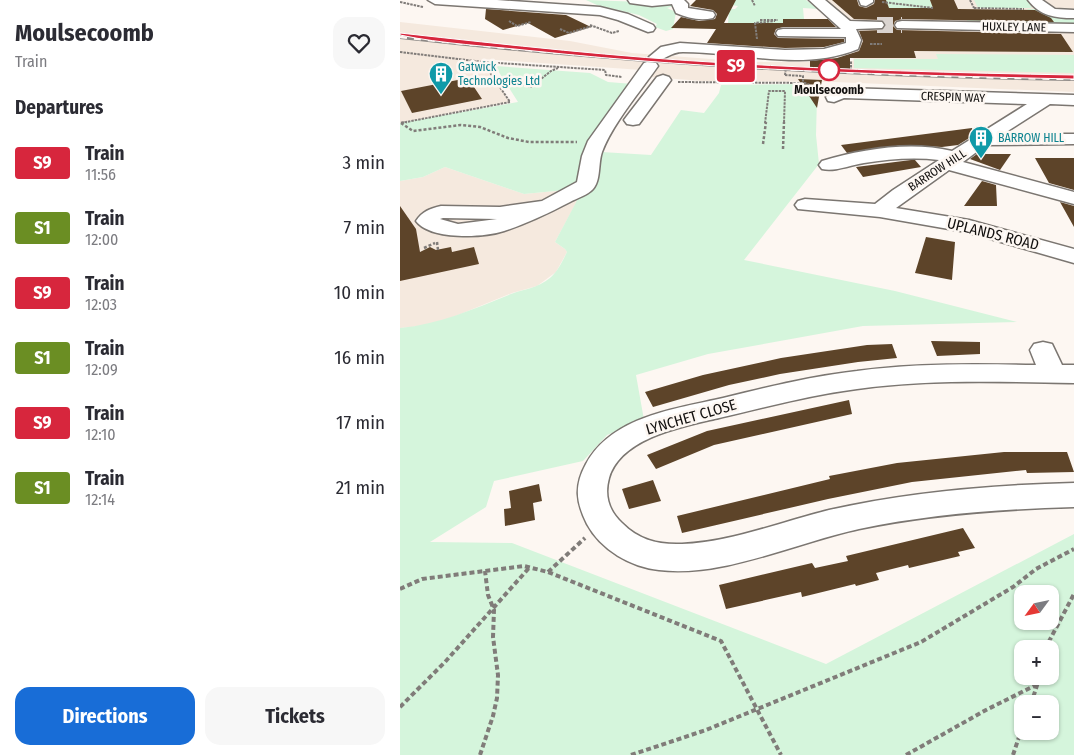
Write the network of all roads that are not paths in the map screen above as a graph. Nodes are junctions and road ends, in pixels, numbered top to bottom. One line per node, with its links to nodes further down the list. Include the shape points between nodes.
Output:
1 (436, 0): 6 (street)
2 (635, 0): 3 (street)
3 (675, 0): 7 (street, via 681,4 684,13)
4 (816, 0): 14 (street)
5 (1032, 4): 8 (street, HUXLEY LANE, via 1048,12)
6 (615, 14): 9 (street); 12 (street)
7 (708, 14)
8 (1074, 14)
9 (597, 23)
10 (877, 25): 14 (street)
11 (902, 25): 13 (street, HUXLEY LANE)
12 (648, 28)
13 (1074, 28)
14 (849, 29): 16 (street, via 809,28); 17 (street, via 854,45 836,53 721,54)
15 (687, 33): 17 (street, via 687,37 701,43)
16 (783, 33)
17 (696, 49): 24 (street, via 668,49 654,62)
18 (663, 80): 24 (street)
19 (830, 97): 20 (street, CRESPIN WAY, via 844,93)
20 (1048, 99): 21 (street, CRESPIN WAY); 23 (street, BARROW HILL)
21 (1074, 100)
22 (1074, 139): 23 (street)
23 (981, 140): 26 (street, BARROW HILL)
24 (607, 141): 30 (street, via 591,156 586,185)
25 (833, 160): 26 (street, via 916,153 948,154)
26 (952, 161): 27 (street, BARROW HILL); 28 (street)
27 (900, 194): 31 (street, BARROW HILL); 32 (street)
28 (1074, 198)
29 (803, 205): 31 (street, UPLANDS ROAD)
30 (547, 206)
31 (880, 212): 32 (street, UPLANDS ROAD)
32 (912, 217): 33 (street, UPLANDS ROAD, via 988,230)
33 (1074, 256)
34 (1056, 366): 35 (street, LYNCHET CLOSE, via 841,381 662,423 625,440 609,453 601,463 590,492 594,509 616,537 656,557 688,557 719,552 828,523 884,512 988,498)
35 (1074, 496)

